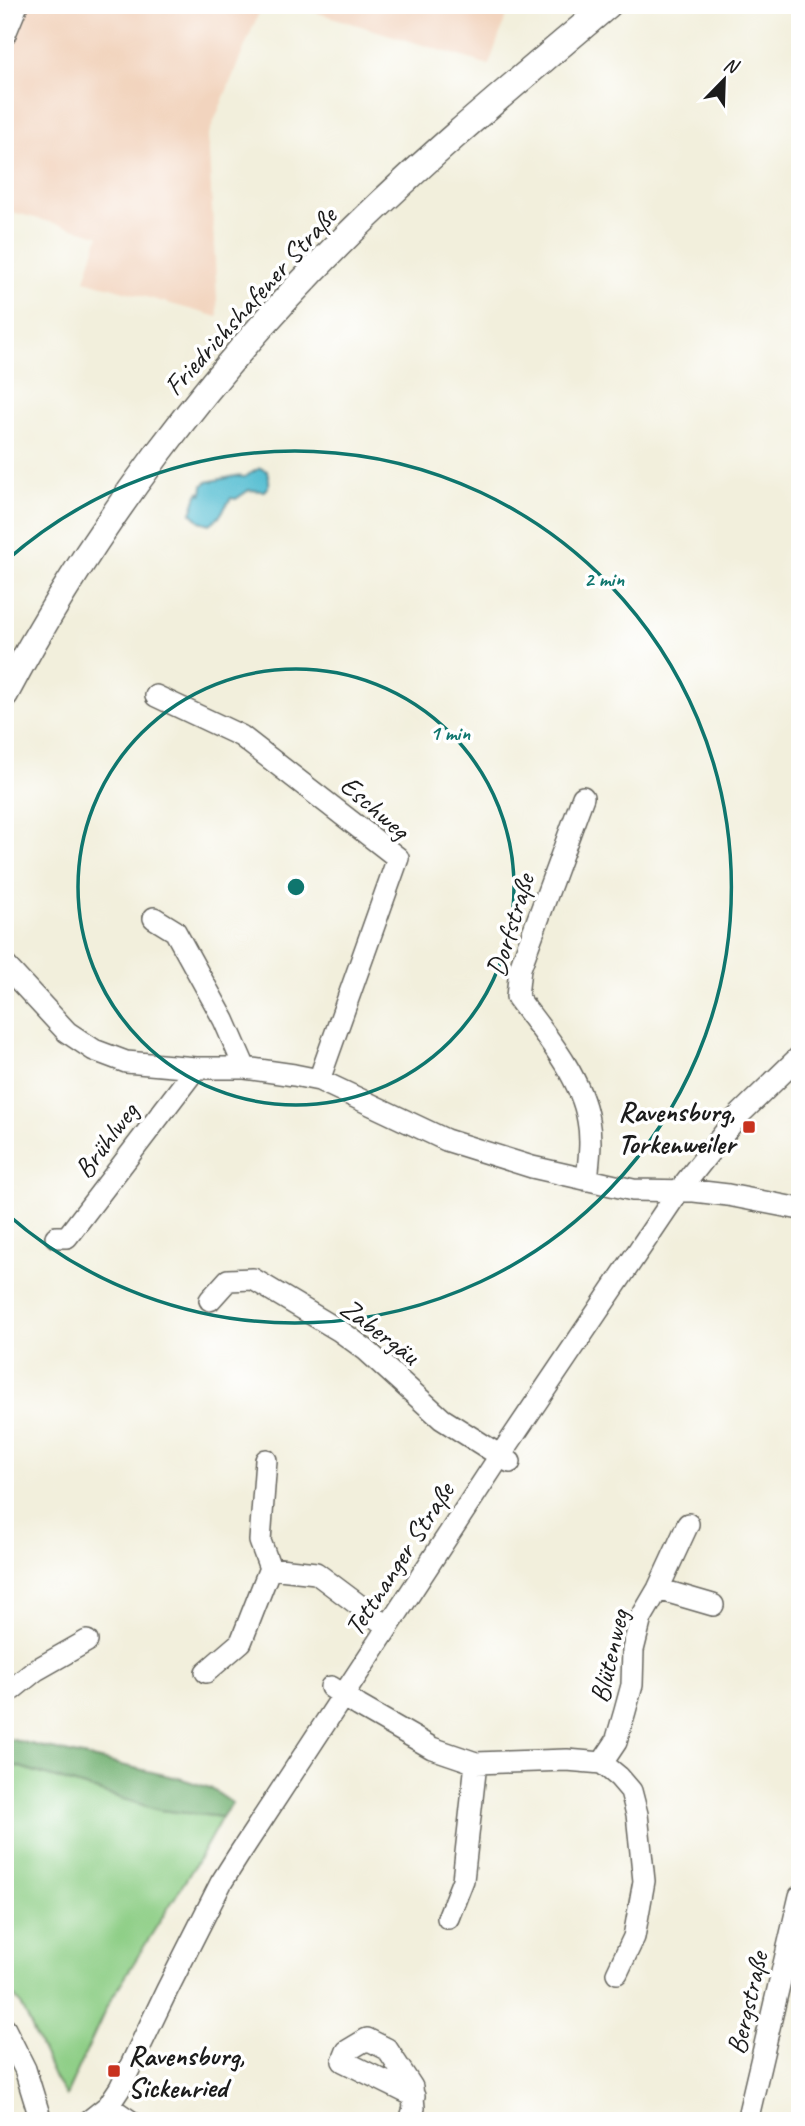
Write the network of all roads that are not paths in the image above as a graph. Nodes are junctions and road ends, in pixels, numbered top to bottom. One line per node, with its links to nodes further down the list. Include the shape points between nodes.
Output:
1 (18, 5): 3 (street)
2 (608, 5): 4 (main road, Friedrichshafener Straße, via 351,232 242,349 93,545)
3 (5, 34)
4 (5, 694)
5 (156, 696): 12 (street, Eschweg, via 241,736 398,858)
6 (583, 797): 13 (street, Dorfstraße, via 520,968 517,997 567,1065 588,1117)
7 (154, 918): 11 (street, via 175,931)
8 (5, 965): 10 (street, via 67,1032 94,1050 126,1062)
9 (800, 1056): 14 (street, Tettnanger Straße, via 737,1117)
10 (196, 1068): 11 (street); 16 (street, Brühlweg, via 68,1237)
11 (245, 1068): 12 (street)
12 (319, 1080): 13 (street, via 446,1140)
13 (587, 1180): 14 (street, via 633,1190)
14 (678, 1192): 15 (street, via 728,1195); 18 (street, Tettnanger Straße)
15 (800, 1209)
16 (56, 1237)
17 (210, 1300): 18 (street, Zabergäu, via 228,1280 253,1279 340,1331 442,1419)
18 (505, 1459): 24 (street, Tettnanger Straße)
19 (265, 1460): 21 (street, via 260,1541)
20 (688, 1524): 22 (street, Blütenweg)
21 (270, 1568): 24 (street, via 316,1573); 26 (street, via 242,1642)
22 (658, 1589): 23 (street); 30 (street, Blütenweg, via 641,1618 625,1712 616,1742)
23 (713, 1605)
24 (388, 1627): 27 (street, Tettnanger Straße)
25 (88, 1641): 28 (street, via 36,1670)
26 (205, 1672)
27 (338, 1692): 29 (street, via 432,1748); 36 (street, Tettnanger Straße, via 221,1883)
28 (5, 1695)
29 (476, 1763): 30 (street); 32 (street, via 463,1880)
30 (602, 1763): 33 (street, via 631,1791 644,1881 634,1937)
31 (800, 1896): 41 (street, Bergstraße)
32 (448, 1918)
33 (617, 1973)
34 (5, 2029): 37 (street, via 25,2069)
35 (414, 2096): 40 (street)
36 (108, 2106): 38 (street, Tettnanger Straße); 39 (street)
37 (41, 2121)
38 (89, 2121)
39 (130, 2121)
40 (410, 2121)
41 (747, 2121)

